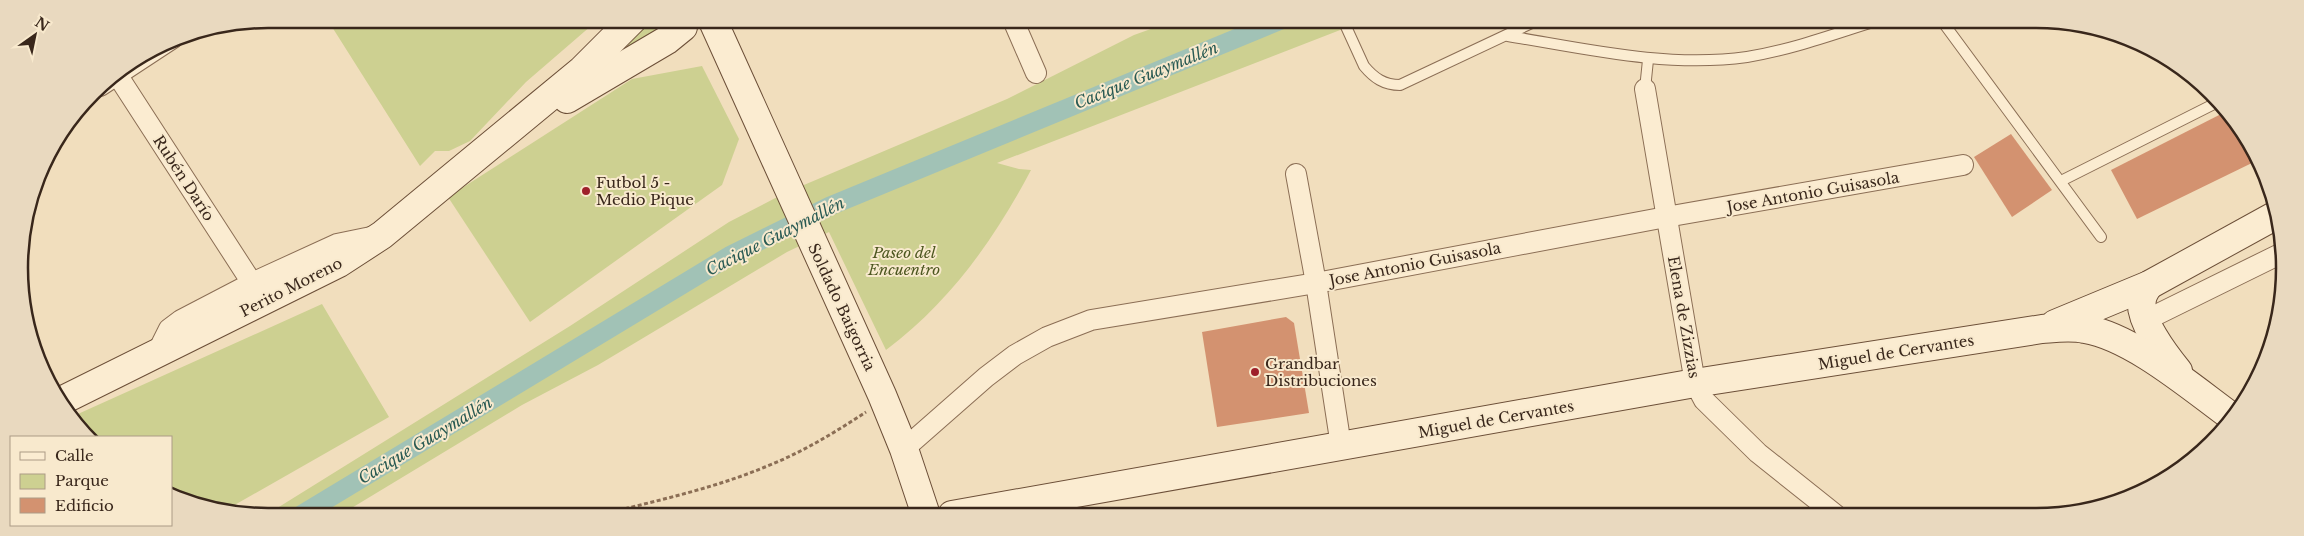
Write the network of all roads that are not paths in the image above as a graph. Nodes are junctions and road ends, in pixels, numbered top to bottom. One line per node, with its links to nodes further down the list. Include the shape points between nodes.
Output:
1 (624, 28): 15 (main road, Perito Moreno, via 582,70)
2 (674, 28): 15 (main road, Perito Moreno, via 667,40)
3 (716, 28): 35 (main road, Soldado Baigorria)
4 (1016, 28): 11 (street)
5 (1347, 28): 9 (lane, via 1364,66 1382,82 1394,85 1406,84)
6 (1523, 28): 9 (lane)
7 (1853, 28): 10 (lane, via 1746,57)
8 (1947, 28): 18 (lane)
9 (1508, 36): 10 (lane)
10 (1648, 60): 13 (lane)
11 (1036, 73)
12 (119, 79): 24 (street, Rubén Darío)
13 (1645, 89): 19 (street, Elena de Zizzias)
14 (2213, 105): 18 (lane)
15 (500, 139): 21 (main road, Perito Moreno)
16 (1964, 165): 19 (street, Jose Antonio Guisasola)
17 (1296, 174): 25 (street)
18 (2061, 181): 22 (lane)
19 (1666, 217): 25 (street, Jose Antonio Guisasola); 30 (street, Elena de Zizzias)
20 (2271, 218): 26 (main road, Miguel de Cervantes)
21 (382, 235): 24 (street, via 337,244); 29 (main road, Perito Moreno, via 339,264)
22 (2101, 237)
23 (2276, 255): 26 (street)
24 (252, 283): 29 (street, via 181,320 169,329)
25 (1316, 283): 34 (street); 35 (street, Jose Antonio Guisasola, via 1091,320 1066,329 1001,364)
26 (2132, 301): 27 (main road, Miguel de Cervantes); 28 (main road, via 2116,319 2119,332); 31 (main road, via 2133,315)
27 (2042, 329): 28 (main road, Miguel de Cervantes, via 2086,329); 30 (main road, Miguel de Cervantes)
28 (2132, 347): 31 (main road)
29 (157, 353): 32 (main road, Perito Moreno)
30 (1695, 383): 34 (main road, Miguel de Cervantes); 38 (street, Elena de Zizzias, via 1704,400 1758,453)
31 (2196, 391): 33 (main road)
32 (66, 398)
33 (2227, 414)
34 (1341, 446): 37 (main road, Miguel de Cervantes)
35 (904, 449): 36 (main road, Soldado Baigorria)
36 (924, 508)
37 (991, 508)
38 (1827, 508)

